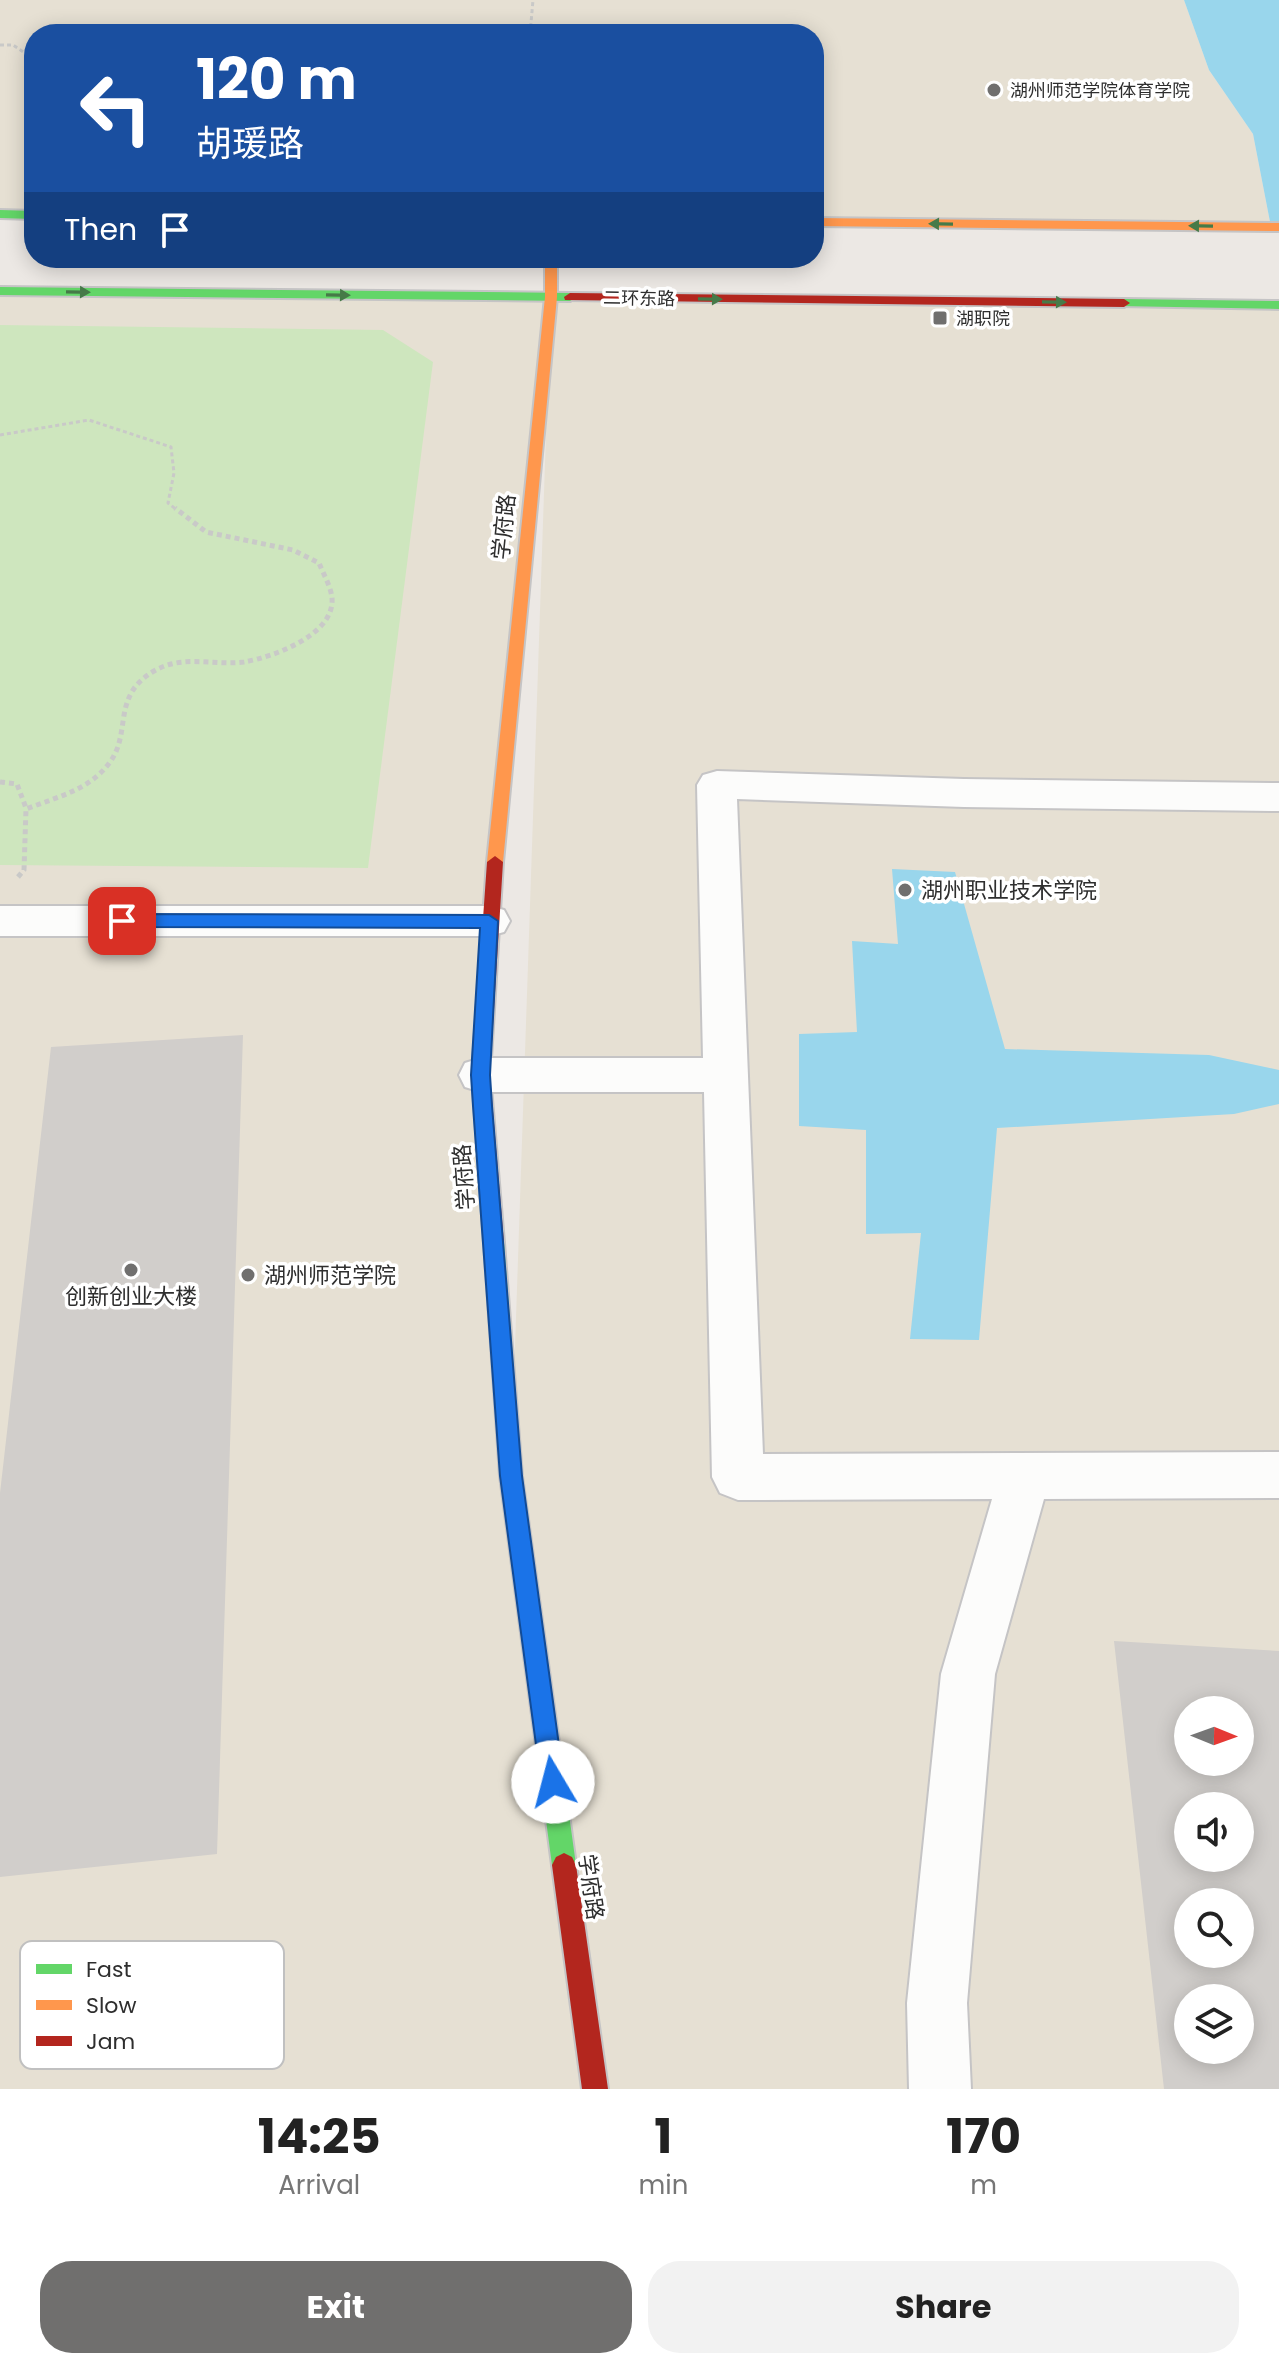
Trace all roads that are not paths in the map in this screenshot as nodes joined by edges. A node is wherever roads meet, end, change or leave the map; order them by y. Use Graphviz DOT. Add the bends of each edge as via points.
graph roads {
  1 [pos="0,214"];
  2 [pos="24,215"];
  3 [pos="824,222"];
  4 [pos="1279,227"];
  5 [pos="551,268"];
  6 [pos="0,291"];
  7 [pos="551,297"];
  8 [pos="1279,305"];
  9 [pos="1279,797"];
  10 [pos="0,921"];
  11 [pos="489,921"];
  12 [pos="481,1075"];
  13 [pos="726,1075"];
  14 [pos="1025,1475"];
  15 [pos="1279,1475"];
  16 [pos="595,2089"];
  17 [pos="940,2089"];
  1 -- 2 [label="main road"];
  4 -- 3 [label="main road, one-way"];
  5 -- 7 [label="main road, 学府路"];
  6 -- 7 [label="main road, 二环东路, one-way"];
  7 -- 8 [label="main road, 二环东路, one-way"];
  7 -- 11 [label="main road, 学府路"];
  9 -- 13 [label="street" via="717,785"];
  10 -- 11 [label="street"];
  11 -- 12 [label="main road, 学府路"];
  12 -- 13 [label="street"];
  12 -- 16 [label="main road, 学府路" via="511,1476"];
  13 -- 14 [label="street" via="738,1477"];
  14 -- 15 [label="street"];
  14 -- 17 [label="street" via="968,1674 937,2003"];
}
